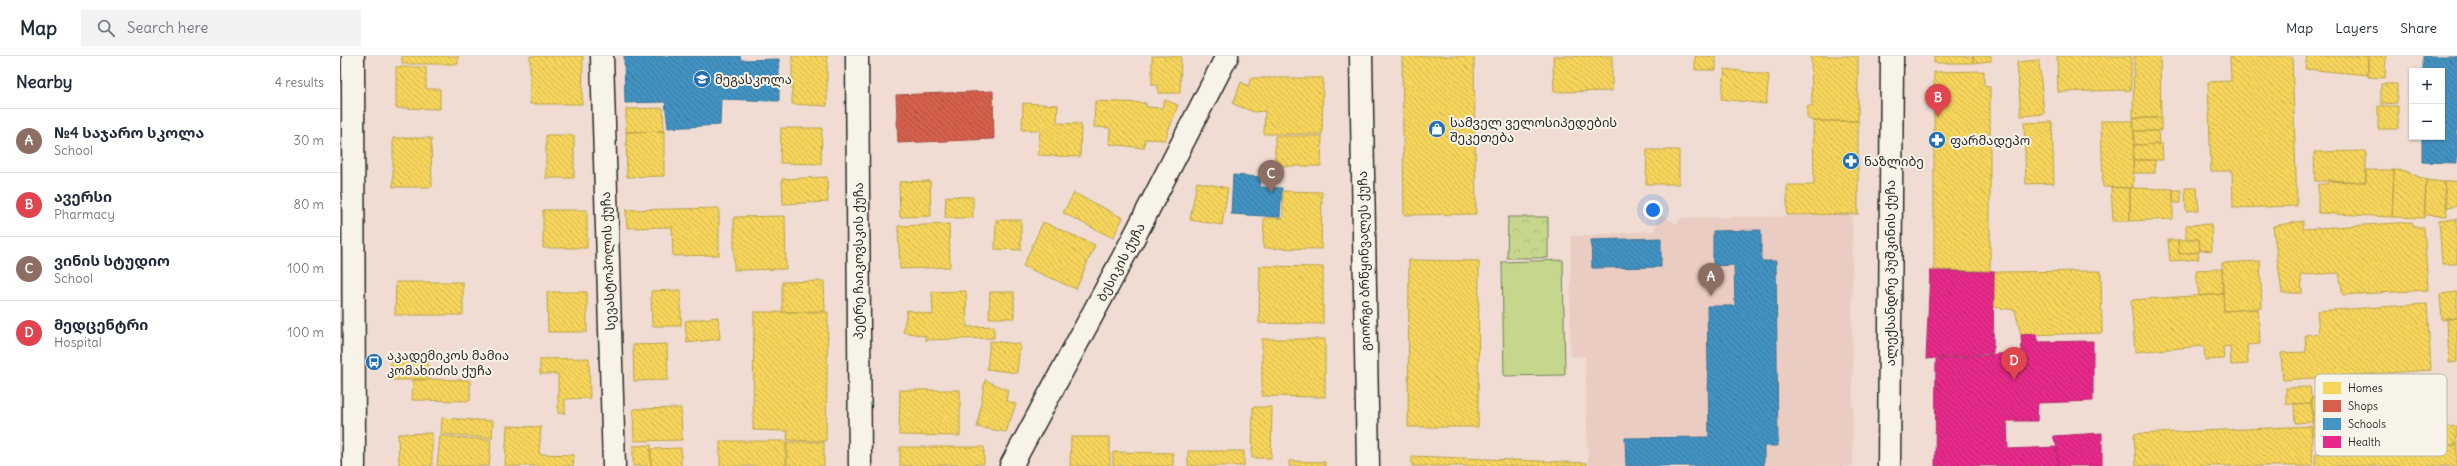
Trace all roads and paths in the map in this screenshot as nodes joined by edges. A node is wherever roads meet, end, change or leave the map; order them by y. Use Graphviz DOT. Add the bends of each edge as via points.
graph roads {
  1 [pos="353,56"];
  2 [pos="602,56"];
  3 [pos="856,56"];
  4 [pos="1227,56"];
  5 [pos="1361,56"];
  6 [pos="1892,56"];
  7 [pos="354,466"];
  8 [pos="614,466"];
  9 [pos="860,466"];
  10 [pos="1011,466"];
  11 [pos="1368,466"];
  12 [pos="1889,466"];
  1 -- 7 [label="street"];
  2 -- 8 [label="street, სევასტოპოლის ქუჩა"];
  3 -- 9 [label="street, პეტრე ჩაიკოვსკის ქუჩა"];
  4 -- 10 [label="street, ბესიკის ქუჩა" via="1133,239"];
  5 -- 11 [label="street, გიორგი ბრწყინვალეს ქუჩა"];
  6 -- 12 [label="street, ალექსანდრე პუშკინის ქუჩა"];
}
